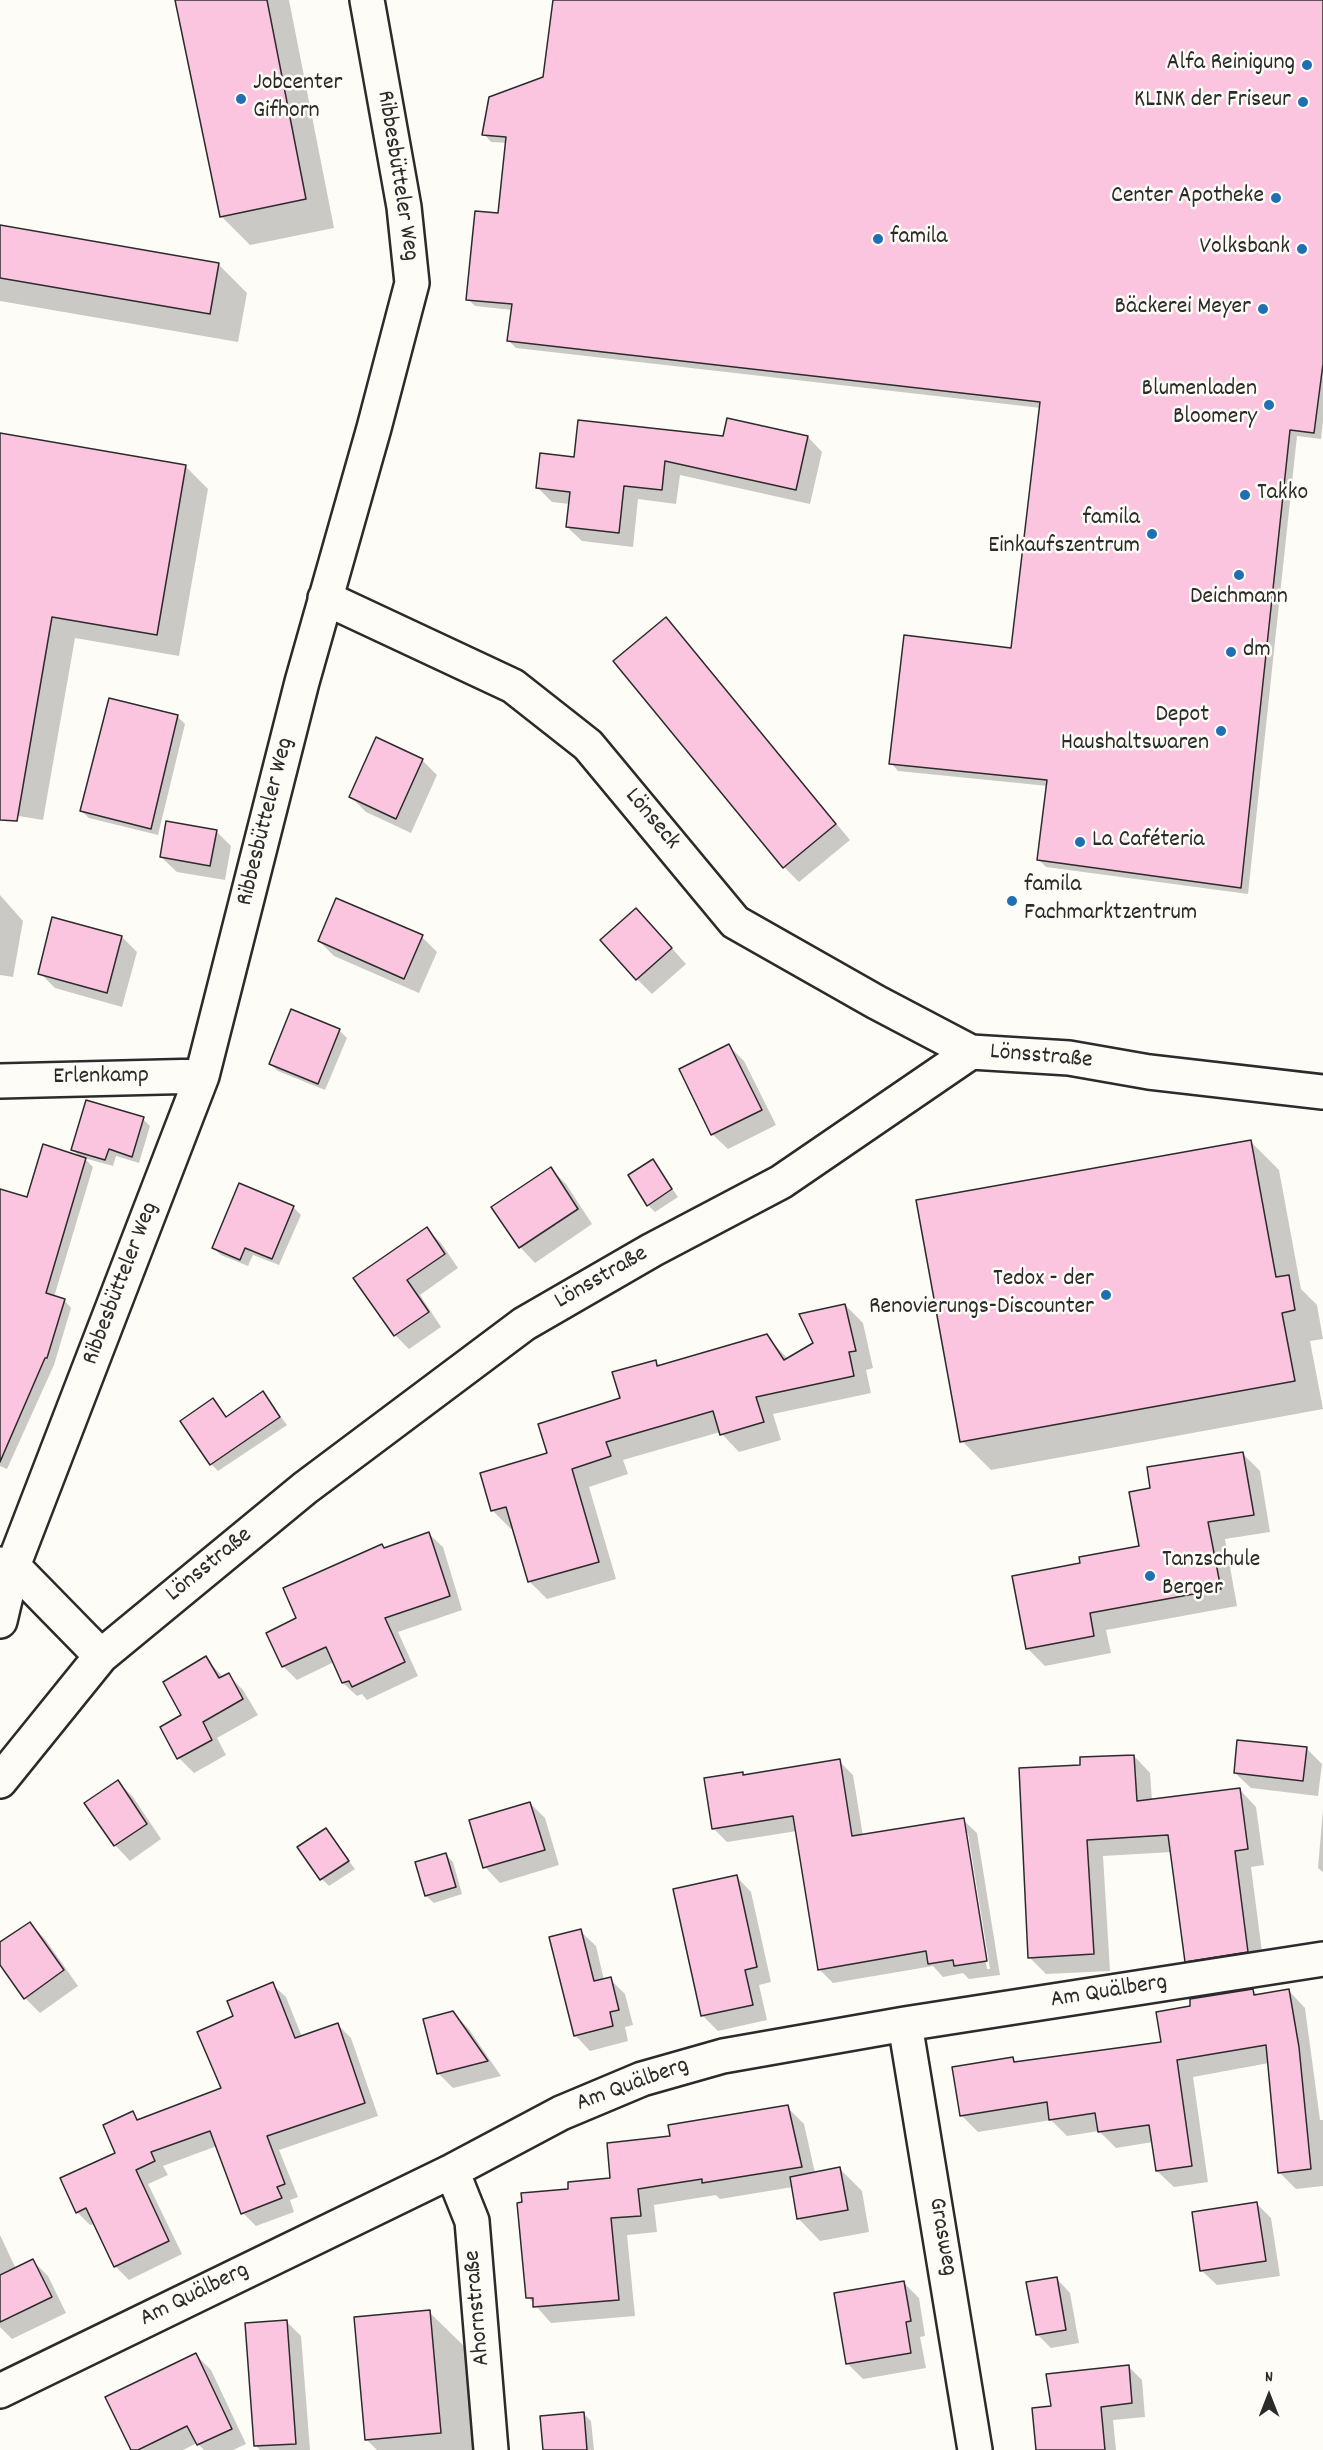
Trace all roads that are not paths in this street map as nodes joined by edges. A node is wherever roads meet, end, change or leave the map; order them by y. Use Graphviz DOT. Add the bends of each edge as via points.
graph roads {
  1 [pos="367,0"];
  2 [pos="325,598"];
  3 [pos="970,1052"];
  4 [pos="202,1076"];
  5 [pos="0,1081"];
  6 [pos="1323,1092"];
  7 [pos="6,1565"];
  8 [pos="0,1621"];
  9 [pos="100,1656"];
  10 [pos="0,1781"];
  11 [pos="1323,1959"];
  12 [pos="905,2024"];
  13 [pos="452,2171"];
  14 [pos="0,2391"];
  15 [pos="491,2450"];
  16 [pos="975,2450"];
  1 -- 2 [label="street, Ribbesbütteler Weg" via="404,207 412,282"];
  2 -- 3 [label="street, Lönseck" via="513,686 588,745 735,922"];
  2 -- 4 [label="street, Ribbesbütteler Weg"];
  3 -- 6 [label="street, Lönsstraße" via="1069,1058 1149,1072"];
  3 -- 9 [label="street, Lönsstraße" via="781,1182 524,1323 305,1488"];
  4 -- 5 [label="street, Erlenkamp"];
  4 -- 7 [label="street, Ribbesbütteler Weg"];
  7 -- 8 [label="street, Ribbesbütteler Weg"];
  7 -- 9 [label="street"];
  9 -- 10 [label="street, Lönsstraße"];
  11 -- 12 [label="street, Am Quälberg"];
  12 -- 13 [label="street, Am Quälberg" via="723,2056 642,2079 561,2113"];
  12 -- 16 [label="street, Grasweg"];
  13 -- 14 [label="street, Am Quälberg"];
  13 -- 15 [label="street, Ahornstraße" via="472,2221"];
}
